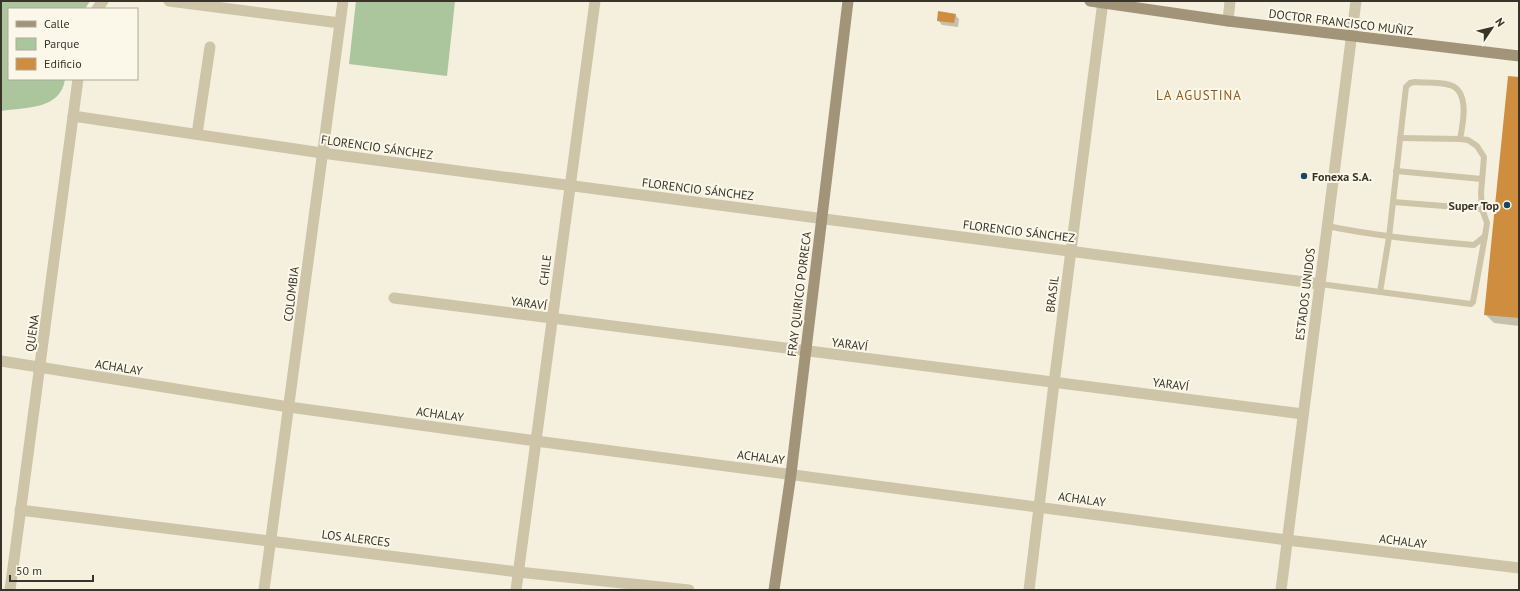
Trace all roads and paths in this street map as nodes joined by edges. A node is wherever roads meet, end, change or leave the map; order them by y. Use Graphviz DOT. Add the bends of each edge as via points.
graph roads {
  1 [pos="169,1"];
  2 [pos="343,1"];
  3 [pos="595,1"];
  4 [pos="848,1"];
  5 [pos="1090,1"];
  6 [pos="1230,1"];
  7 [pos="1356,1"];
  8 [pos="1103,2"];
  9 [pos="1228,21"];
  10 [pos="340,23"];
  11 [pos="1352,36"];
  12 [pos="210,47"];
  13 [pos="1519,56"];
  14 [pos="78,80"];
  15 [pos="73,116"];
  16 [pos="197,134"];
  17 [pos="1400,138"];
  18 [pos="1460,139"];
  19 [pos="322,153"];
  20 [pos="1396,172"];
  21 [pos="1482,179"];
  22 [pos="569,185"];
  23 [pos="1393,202"];
  24 [pos="1482,209"];
  25 [pos="822,218"];
  26 [pos="1327,226"];
  27 [pos="1485,236"];
  28 [pos="1389,237"];
  29 [pos="1071,251"];
  30 [pos="1320,284"];
  31 [pos="1380,292"];
  32 [pos="394,298"];
  33 [pos="552,320"];
  34 [pos="805,351"];
  35 [pos="1,361"];
  36 [pos="40,368"];
  37 [pos="1054,383"];
  38 [pos="289,406"];
  39 [pos="1303,414"];
  40 [pos="536,441"];
  41 [pos="791,474"];
  42 [pos="1040,506"];
  43 [pos="20,510"];
  44 [pos="271,540"];
  45 [pos="1287,540"];
  46 [pos="1519,568"];
  47 [pos="518,572"];
  48 [pos="10,590"];
  49 [pos="264,590"];
  50 [pos="516,590"];
  51 [pos="689,590"];
  52 [pos="774,590"];
  53 [pos="1029,590"];
  54 [pos="1281,590"];
  1 -- 10 [label="street"];
  2 -- 10 [label="street, COLOMBIA"];
  3 -- 22 [label="street, CHILE"];
  4 -- 25 [label="main road, FRAY QUIRICO PORRECA"];
  5 -- 8 [label="main road, DOCTOR FRANCISCO MUÑIZ"];
  6 -- 9 [label="street"];
  7 -- 11 [label="street, ESTADOS UNIDOS"];
  8 -- 9 [label="main road, DOCTOR FRANCISCO MUÑIZ"];
  8 -- 29 [label="street, BRASIL"];
  9 -- 11 [label="main road, DOCTOR FRANCISCO MUÑIZ"];
  10 -- 19 [label="street, COLOMBIA"];
  11 -- 13 [label="main road, DOCTOR FRANCISCO MUÑIZ"];
  11 -- 26 [label="street, ESTADOS UNIDOS"];
  12 -- 16 [label="street"];
  14 -- 15 [label="street, QUENA"];
  15 -- 16 [label="street, FLORENCIO SÁNCHEZ"];
  15 -- 36 [label="street, QUENA"];
  16 -- 19 [label="street, FLORENCIO SÁNCHEZ"];
  17 -- 18 [label="lane"];
  17 -- 18 [label="lane" via="1406,86 1415,82 1451,85 1459,92 1463,100"];
  17 -- 20 [label="lane"];
  18 -- 21 [label="lane" via="1468,140 1482,151"];
  19 -- 22 [label="street, FLORENCIO SÁNCHEZ"];
  19 -- 38 [label="street, COLOMBIA"];
  20 -- 21 [label="lane"];
  20 -- 23 [label="lane"];
  21 -- 24 [label="lane"];
  22 -- 25 [label="street, FLORENCIO SÁNCHEZ"];
  22 -- 33 [label="street, CHILE"];
  23 -- 24 [label="lane"];
  23 -- 28 [label="lane"];
  24 -- 27 [label="lane" via="1488,224"];
  25 -- 29 [label="street, FLORENCIO SÁNCHEZ"];
  25 -- 34 [label="main road, FRAY QUIRICO PORRECA"];
  26 -- 28 [label="lane"];
  26 -- 30 [label="street, ESTADOS UNIDOS"];
  27 -- 28 [label="lane" via="1474,245"];
  27 -- 31 [label="lane" via="1471,304"];
  28 -- 31 [label="lane"];
  29 -- 30 [label="street, FLORENCIO SÁNCHEZ"];
  29 -- 37 [label="street, BRASIL"];
  30 -- 31 [label="lane"];
  30 -- 39 [label="street, ESTADOS UNIDOS"];
  32 -- 33 [label="street, YARAVÍ"];
  33 -- 34 [label="street, YARAVÍ"];
  33 -- 40 [label="street, CHILE"];
  34 -- 37 [label="street, YARAVÍ"];
  34 -- 41 [label="main road, FRAY QUIRICO PORRECA"];
  35 -- 36 [label="street, ACHALAY"];
  36 -- 38 [label="street, ACHALAY"];
  36 -- 43 [label="street, QUENA"];
  37 -- 39 [label="street, YARAVÍ"];
  37 -- 42 [label="street, BRASIL"];
  38 -- 40 [label="street, ACHALAY"];
  38 -- 44 [label="street, COLOMBIA"];
  39 -- 45 [label="street, ESTADOS UNIDOS"];
  40 -- 41 [label="street, ACHALAY"];
  40 -- 47 [label="street, CHILE"];
  41 -- 42 [label="street, ACHALAY"];
  41 -- 52 [label="main road, FRAY QUIRICO PORRECA"];
  42 -- 45 [label="street, ACHALAY"];
  42 -- 53 [label="street, BRASIL"];
  43 -- 44 [label="street, LOS ALERCES"];
  43 -- 48 [label="street, QUENA"];
  44 -- 47 [label="street, LOS ALERCES"];
  44 -- 49 [label="street, COLOMBIA"];
  45 -- 46 [label="street, ACHALAY"];
  45 -- 54 [label="street, ESTADOS UNIDOS"];
  47 -- 50 [label="street, CHILE"];
  47 -- 51 [label="street, LOS ALERCES"];
}
